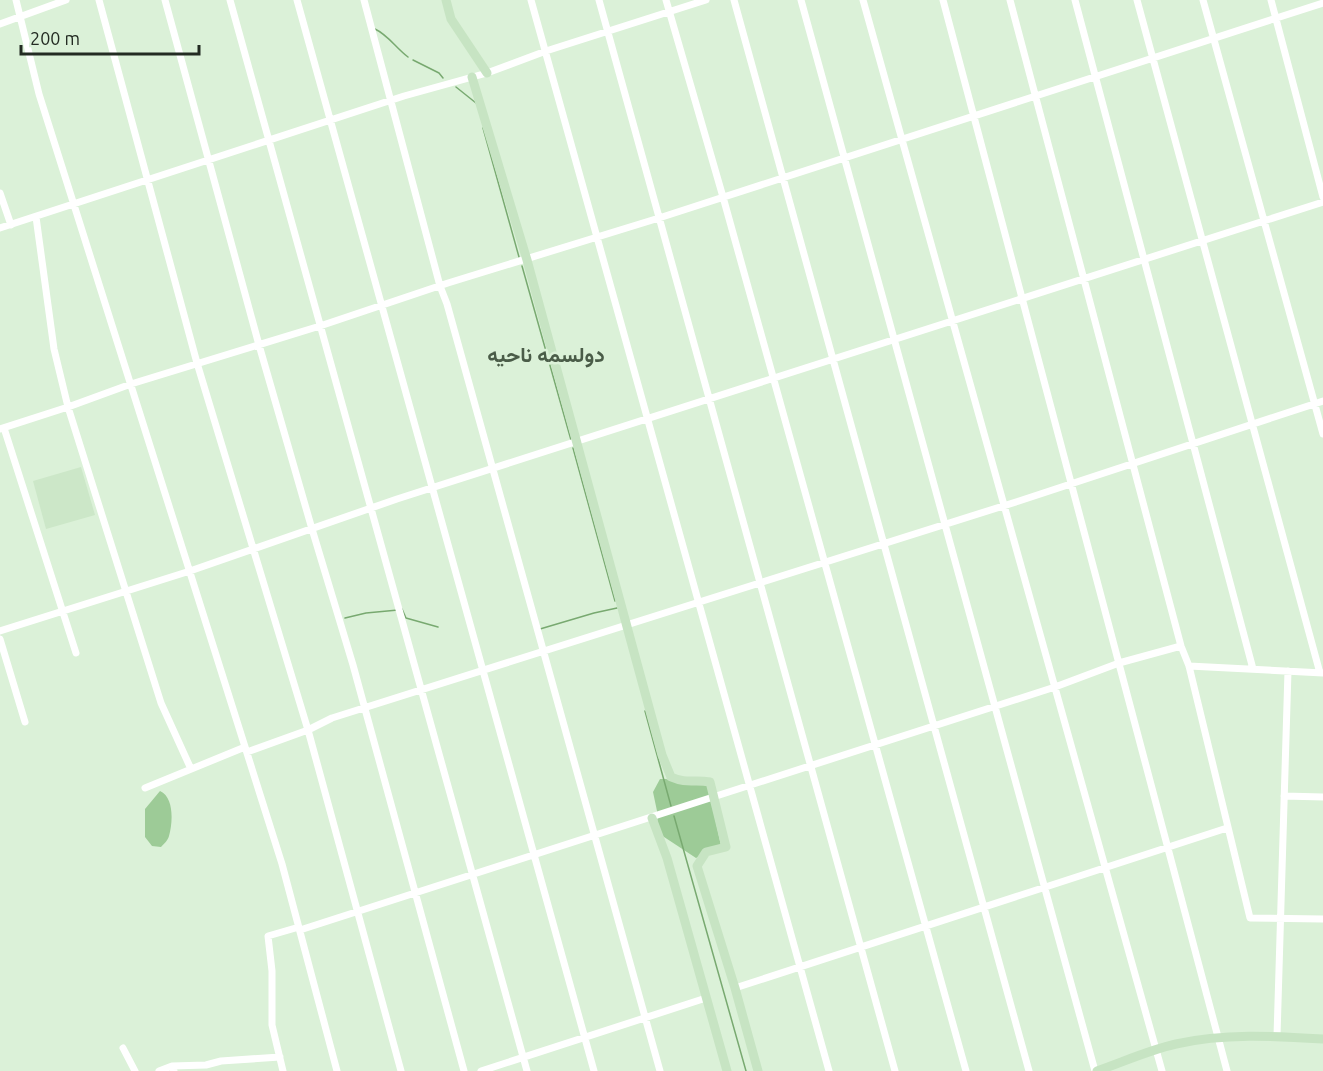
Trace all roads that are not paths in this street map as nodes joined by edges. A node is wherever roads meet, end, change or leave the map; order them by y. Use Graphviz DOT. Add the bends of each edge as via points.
graph roads {
  1 [pos="16,0"];
  2 [pos="66,0"];
  3 [pos="99,0"];
  4 [pos="165,0"];
  5 [pos="230,0"];
  6 [pos="297,0"];
  7 [pos="364,0"];
  8 [pos="446,0"];
  9 [pos="531,0"];
  10 [pos="599,0"];
  11 [pos="666,0"];
  12 [pos="706,0"];
  13 [pos="734,0"];
  14 [pos="801,0"];
  15 [pos="863,0"];
  16 [pos="943,0"];
  17 [pos="1010,0"];
  18 [pos="1075,0"];
  19 [pos="1137,0"];
  20 [pos="1203,0"];
  21 [pos="1271,0"];
  22 [pos="1323,3"];
  23 [pos="669,12"];
  24 [pos="19,18"];
  25 [pos="1276,18"];
  26 [pos="0,24"];
  27 [pos="608,32"];
  28 [pos="1214,38"];
  29 [pos="546,51"];
  30 [pos="1153,57"];
  31 [pos="487,72"];
  32 [pos="1095,76"];
  33 [pos="472,77"];
  34 [pos="1034,96"];
  35 [pos="391,101"];
  36 [pos="974,116"];
  37 [pos="330,121"];
  38 [pos="901,139"];
  39 [pos="269,140"];
  40 [pos="844,157"];
  41 [pos="209,160"];
  42 [pos="783,177"];
  43 [pos="148,180"];
  44 [pos="0,193"];
  45 [pos="723,197"];
  46 [pos="1323,199"];
  47 [pos="74,204"];
  48 [pos="36,217"];
  49 [pos="659,218"];
  50 [pos="1263,220"];
  51 [pos="10,225"];
  52 [pos="0,228"];
  53 [pos="597,237"];
  54 [pos="1204,240"];
  55 [pos="1144,259"];
  56 [pos="526,260"];
  57 [pos="1083,279"];
  58 [pos="440,286"];
  59 [pos="1023,299"];
  60 [pos="383,305"];
  61 [pos="953,322"];
  62 [pos="320,326"];
  63 [pos="895,340"];
  64 [pos="259,345"];
  65 [pos="833,360"];
  66 [pos="197,363"];
  67 [pos="773,380"];
  68 [pos="130,384"];
  69 [pos="710,400"];
  70 [pos="1323,401"];
  71 [pos="1314,403"];
  72 [pos="68,407"];
  73 [pos="648,419"];
  74 [pos="1254,425"];
  75 [pos="2,428"];
  76 [pos="1323,435"];
  77 [pos="576,442"];
  78 [pos="1194,444"];
  79 [pos="1132,464"];
  80 [pos="493,469"];
  81 [pos="1072,484"];
  82 [pos="431,489"];
  83 [pos="1005,506"];
  84 [pos="370,508"];
  85 [pos="945,524"];
  86 [pos="312,529"];
  87 [pos="884,544"];
  88 [pos="252,549"];
  89 [pos="824,563"];
  90 [pos="190,571"];
  91 [pos="760,583"];
  92 [pos="127,591"];
  93 [pos="699,602"];
  94 [pos="62,611"];
  95 [pos="627,626"];
  96 [pos="0,631"];
  97 [pos="0,639"];
  98 [pos="1181,646"];
  99 [pos="544,652"];
  100 [pos="76,653"];
  101 [pos="1119,663"];
  102 [pos="1189,666"];
  103 [pos="1253,669"];
  104 [pos="1288,671"];
  105 [pos="482,672"];
  106 [pos="1322,673"];
  107 [pos="1055,687"];
  108 [pos="421,691"];
  109 [pos="995,706"];
  110 [pos="365,709"];
  111 [pos="26,722"];
  112 [pos="934,726"];
  113 [pos="308,730"];
  114 [pos="875,745"];
  115 [pos="246,750"];
  116 [pos="811,766"];
  117 [pos="191,769"];
  118 [pos="749,785"];
  119 [pos="145,788"];
  120 [pos="1284,796"];
  121 [pos="714,797"];
  122 [pos="1323,797"];
  123 [pos="652,818"];
  124 [pos="1227,828"];
  125 [pos="595,835"];
  126 [pos="1167,849"];
  127 [pos="533,855"];
  128 [pos="1106,869"];
  129 [pos="472,875"];
  130 [pos="1045,888"];
  131 [pos="416,893"];
  132 [pos="984,908"];
  133 [pos="357,912"];
  134 [pos="1281,919"];
  135 [pos="1323,920"];
  136 [pos="926,927"];
  137 [pos="299,928"];
  138 [pos="861,948"];
  139 [pos="800,967"];
  140 [pos="735,988"];
  141 [pos="706,998"];
  142 [pos="645,1018"];
  143 [pos="1277,1036"];
  144 [pos="1219,1037"];
  145 [pos="584,1038"];
  146 [pos="1323,1039"];
  147 [pos="123,1048"];
  148 [pos="1157,1050"];
  149 [pos="280,1057"];
  150 [pos="523,1057"];
  151 [pos="207,1068"];
  152 [pos="173,1069"];
  153 [pos="135,1071"];
  154 [pos="159,1071"];
  155 [pos="284,1071"];
  156 [pos="337,1071"];
  157 [pos="401,1071"];
  158 [pos="464,1071"];
  159 [pos="481,1071"];
  160 [pos="527,1071"];
  161 [pos="594,1071"];
  162 [pos="660,1071"];
  163 [pos="727,1071"];
  164 [pos="758,1071"];
  165 [pos="829,1071"];
  166 [pos="895,1071"];
  167 [pos="966,1071"];
  168 [pos="1029,1071"];
  169 [pos="1096,1071"];
  170 [pos="1162,1071"];
  171 [pos="1227,1071"];
  1 -- 24 [label="street"];
  2 -- 24 [label="street"];
  3 -- 43 [label="street"];
  4 -- 41 [label="street"];
  5 -- 39 [label="street"];
  6 -- 37 [label="street"];
  7 -- 35 [label="street"];
  8 -- 31 [label="street" via="450,19"];
  9 -- 29 [label="street"];
  10 -- 27 [label="street"];
  11 -- 23 [label="street"];
  12 -- 23 [label="street"];
  13 -- 42 [label="street"];
  14 -- 40 [label="street"];
  15 -- 38 [label="street"];
  16 -- 36 [label="street"];
  17 -- 34 [label="street"];
  18 -- 32 [label="street"];
  19 -- 30 [label="street"];
  20 -- 28 [label="street"];
  21 -- 25 [label="street"];
  22 -- 25 [label="street"];
  23 -- 27 [label="street"];
  23 -- 45 [label="street"];
  24 -- 26 [label="street"];
  24 -- 47 [label="street"];
  25 -- 28 [label="street"];
  25 -- 46 [label="street"];
  27 -- 29 [label="street"];
  27 -- 49 [label="street"];
  28 -- 30 [label="street"];
  28 -- 50 [label="street"];
  29 -- 31 [label="street"];
  29 -- 53 [label="street"];
  30 -- 32 [label="street"];
  30 -- 54 [label="street"];
  31 -- 33 [label="street"];
  32 -- 34 [label="street"];
  32 -- 55 [label="street"];
  33 -- 35 [label="street"];
  33 -- 56 [label="street"];
  34 -- 36 [label="street"];
  34 -- 57 [label="street"];
  35 -- 37 [label="street"];
  35 -- 58 [label="street"];
  36 -- 38 [label="street"];
  36 -- 59 [label="street"];
  37 -- 39 [label="street"];
  37 -- 60 [label="street"];
  38 -- 40 [label="street"];
  38 -- 61 [label="street"];
  39 -- 41 [label="street"];
  39 -- 62 [label="street"];
  40 -- 42 [label="street"];
  40 -- 63 [label="street"];
  41 -- 43 [label="street"];
  41 -- 64 [label="street"];
  42 -- 45 [label="street"];
  42 -- 65 [label="street"];
  43 -- 47 [label="street"];
  43 -- 66 [label="street"];
  44 -- 51 [label="street"];
  45 -- 49 [label="street"];
  45 -- 67 [label="street"];
  46 -- 50 [label="street"];
  47 -- 48 [label="street"];
  47 -- 68 [label="street"];
  48 -- 51 [label="street"];
  48 -- 72 [label="street" via="54,349"];
  49 -- 53 [label="street"];
  49 -- 69 [label="street"];
  50 -- 54 [label="street"];
  50 -- 71 [label="street"];
  51 -- 52 [label="street"];
  53 -- 56 [label="street"];
  53 -- 73 [label="street"];
  54 -- 55 [label="street"];
  54 -- 74 [label="street"];
  55 -- 57 [label="street"];
  55 -- 78 [label="street"];
  56 -- 58 [label="street"];
  56 -- 77 [label="street"];
  57 -- 59 [label="street"];
  57 -- 79 [label="street"];
  58 -- 60 [label="street"];
  58 -- 80 [label="street"];
  59 -- 61 [label="street"];
  59 -- 81 [label="street"];
  60 -- 62 [label="street"];
  60 -- 82 [label="street"];
  61 -- 63 [label="street"];
  61 -- 83 [label="street"];
  62 -- 64 [label="street"];
  62 -- 84 [label="street"];
  63 -- 65 [label="street"];
  63 -- 85 [label="street"];
  64 -- 66 [label="street"];
  64 -- 86 [label="street"];
  65 -- 67 [label="street"];
  65 -- 87 [label="street"];
  66 -- 68 [label="street"];
  66 -- 88 [label="street"];
  67 -- 69 [label="street"];
  67 -- 89 [label="street"];
  68 -- 72 [label="street"];
  68 -- 90 [label="street"];
  69 -- 73 [label="street"];
  69 -- 91 [label="street"];
  70 -- 71 [label="street"];
  71 -- 74 [label="street"];
  71 -- 76 [label="street"];
  72 -- 75 [label="street"];
  72 -- 92 [label="street"];
  73 -- 77 [label="street"];
  73 -- 93 [label="street"];
  74 -- 78 [label="street"];
  74 -- 106 [label="street"];
  75 -- 94 [label="street"];
  77 -- 80 [label="street"];
  77 -- 95 [label="street"];
  78 -- 79 [label="street"];
  78 -- 103 [label="street"];
  79 -- 81 [label="street"];
  79 -- 98 [label="street"];
  80 -- 82 [label="street"];
  80 -- 99 [label="street"];
  81 -- 83 [label="street"];
  81 -- 101 [label="street"];
  82 -- 84 [label="street"];
  82 -- 105 [label="street"];
  83 -- 85 [label="street"];
  83 -- 107 [label="street"];
  84 -- 86 [label="street"];
  84 -- 108 [label="street"];
  85 -- 87 [label="street"];
  85 -- 109 [label="street"];
  86 -- 88 [label="street"];
  86 -- 110 [label="street"];
  87 -- 89 [label="street"];
  87 -- 112 [label="street"];
  88 -- 90 [label="street"];
  88 -- 113 [label="street"];
  89 -- 91 [label="street"];
  89 -- 114 [label="street"];
  90 -- 92 [label="street"];
  90 -- 115 [label="street"];
  91 -- 93 [label="street"];
  91 -- 116 [label="street"];
  92 -- 94 [label="street"];
  92 -- 117 [label="street" via="161,703"];
  93 -- 95 [label="street"];
  93 -- 118 [label="street"];
  94 -- 96 [label="street"];
  94 -- 100 [label="street"];
  95 -- 99 [label="street"];
  95 -- 121 [label="street" via="671,777 685,783 710,782"];
  97 -- 111 [label="street"];
  98 -- 101 [label="street"];
  98 -- 102 [label="street"];
  99 -- 105 [label="street"];
  99 -- 125 [label="street"];
  101 -- 107 [label="street"];
  101 -- 126 [label="street"];
  102 -- 103 [label="street"];
  102 -- 124 [label="street"];
  103 -- 104 [label="street"];
  104 -- 106 [label="street"];
  104 -- 120 [label="street"];
  105 -- 108 [label="street"];
  105 -- 127 [label="street"];
  107 -- 109 [label="street"];
  107 -- 128 [label="street"];
  108 -- 110 [label="street"];
  108 -- 129 [label="street"];
  109 -- 112 [label="street"];
  109 -- 130 [label="street"];
  110 -- 113 [label="street"];
  110 -- 131 [label="street"];
  112 -- 114 [label="street"];
  112 -- 132 [label="street"];
  113 -- 115 [label="street"];
  113 -- 133 [label="street"];
  114 -- 116 [label="street"];
  114 -- 136 [label="street"];
  115 -- 117 [label="street"];
  115 -- 137 [label="street"];
  116 -- 118 [label="street"];
  116 -- 138 [label="street"];
  117 -- 119 [label="street"];
  118 -- 121 [label="street"];
  118 -- 139 [label="street"];
  120 -- 122 [label="street"];
  120 -- 134 [label="street"];
  121 -- 123 [label="street"];
  121 -- 140 [label="street" via="726,848 706,852 697,866"];
  123 -- 125 [label="street"];
  123 -- 141 [label="street"];
  124 -- 126 [label="street"];
  124 -- 134 [label="street" via="1250,918"];
  125 -- 127 [label="street"];
  125 -- 142 [label="street"];
  126 -- 128 [label="street"];
  126 -- 144 [label="street"];
  127 -- 129 [label="street"];
  127 -- 145 [label="street"];
  128 -- 130 [label="street"];
  128 -- 148 [label="street"];
  129 -- 131 [label="street"];
  129 -- 150 [label="street"];
  130 -- 132 [label="street"];
  130 -- 169 [label="street"];
  131 -- 133 [label="street"];
  131 -- 158 [label="street"];
  132 -- 136 [label="street"];
  132 -- 168 [label="street"];
  133 -- 137 [label="street"];
  133 -- 157 [label="street"];
  134 -- 135 [label="street"];
  134 -- 143 [label="street"];
  136 -- 138 [label="street"];
  136 -- 167 [label="street"];
  137 -- 149 [label="street" via="268,936 272,1025"];
  137 -- 156 [label="street"];
  138 -- 139 [label="street"];
  138 -- 166 [label="street"];
  139 -- 140 [label="street"];
  139 -- 165 [label="street"];
  140 -- 164 [label="street"];
  141 -- 142 [label="street"];
  141 -- 163 [label="street"];
  142 -- 145 [label="street"];
  142 -- 162 [label="street"];
  143 -- 144 [label="street"];
  143 -- 146 [label="street"];
  144 -- 148 [label="street"];
  144 -- 171 [label="street"];
  145 -- 150 [label="street"];
  145 -- 161 [label="street"];
  147 -- 153 [label="street"];
  148 -- 169 [label="street"];
  148 -- 170 [label="street"];
  149 -- 151 [label="street" via="221,1061"];
  149 -- 155 [label="street"];
  150 -- 159 [label="street"];
  150 -- 160 [label="street"];
  151 -- 152 [label="street"];
  152 -- 154 [label="street"];
}
